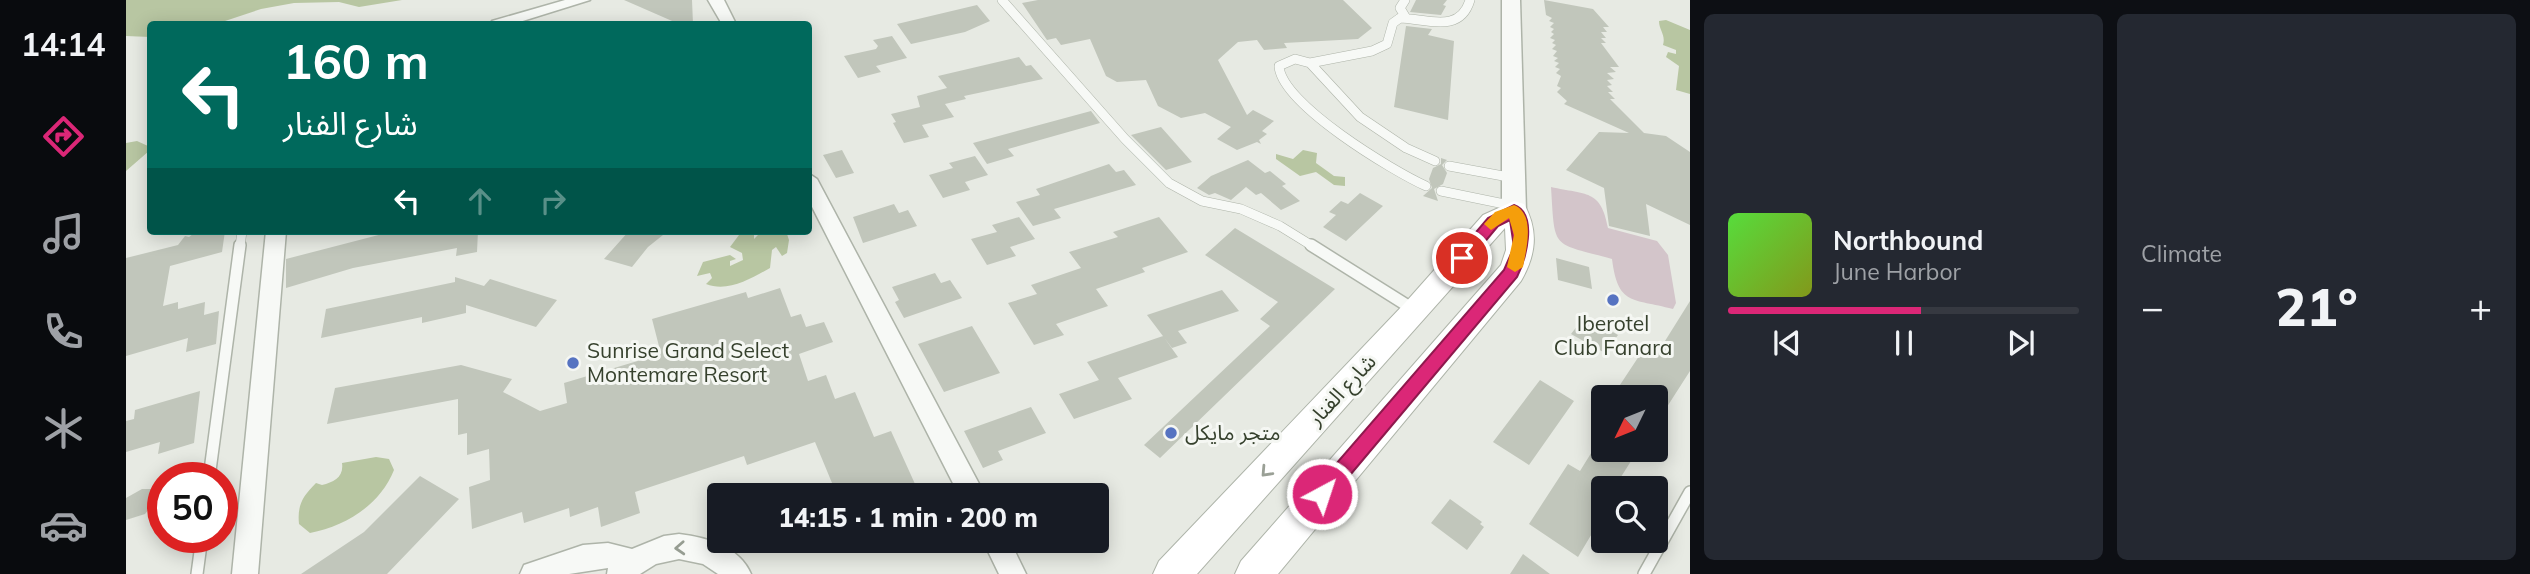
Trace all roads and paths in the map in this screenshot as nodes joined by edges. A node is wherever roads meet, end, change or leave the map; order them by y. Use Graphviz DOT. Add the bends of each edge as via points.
graph roads {
  1 [pos="582,0"];
  2 [pos="716,0"];
  3 [pos="1002,0"];
  4 [pos="1405,0"];
  5 [pos="1470,0"];
  6 [pos="1511,0"];
  7 [pos="1406,18"];
  8 [pos="508,21"];
  9 [pos="727,21"];
  10 [pos="1310,63"];
  11 [pos="1435,161"];
  12 [pos="1449,166"];
  13 [pos="1514,177"];
  14 [pos="1426,186"];
  15 [pos="812,187"];
  16 [pos="1441,191"];
  17 [pos="1514,208"];
  18 [pos="241,235"];
  19 [pos="276,235"];
  20 [pos="1416,311"];
  21 [pos="211,462"];
  22 [pos="966,483"];
  23 [pos="1690,492"];
  24 [pos="1686,510"];
  25 [pos="200,553"];
  26 [pos="1002,553"];
  27 [pos="627,568"];
  28 [pos="197,574"];
  29 [pos="244,574"];
  30 [pos="533,574"];
  31 [pos="738,574"];
  32 [pos="1013,574"];
  33 [pos="1172,574"];
  34 [pos="1254,574"];
  35 [pos="1644,574"];
  1 -- 8 [label="street"];
  2 -- 9 [label="street"];
  3 -- 20 [label="lane" via="1170,183 1202,201 1241,209 1280,226"];
  4 -- 7 [label="lane" via="1400,8"];
  5 -- 7 [label="lane" via="1465,14 1444,24"];
  6 -- 13 [label="street"];
  7 -- 10 [label="lane" via="1394,23 1387,44"];
  10 -- 11 [label="lane" via="1360,117"];
  10 -- 14 [label="lane" via="1295,59 1279,66 1279,71 1303,102 1343,137"];
  12 -- 13 [label="lane"];
  13 -- 17 [label="street"];
  15 -- 22 [label="street"];
  16 -- 17 [label="lane"];
  17 -- 20 [label="main road, شارع الفنار" via="1493,222"];
  17 -- 34 [label="main road" via="1522,235 1511,273"];
  18 -- 21 [label="lane"];
  19 -- 29 [label="street"];
  20 -- 33 [label="main road, شارع الفنار, one-way"];
  23 -- 24 [label="lane"];
  24 -- 35 [label="lane"];
  25 -- 28 [label="lane"];
  26 -- 32 [label="street"];
  27 -- 30 [label="street" via="610,555 587,555"];
  31 -- 27 [label="street, one-way" via="722,558 680,546 657,551"];
}
